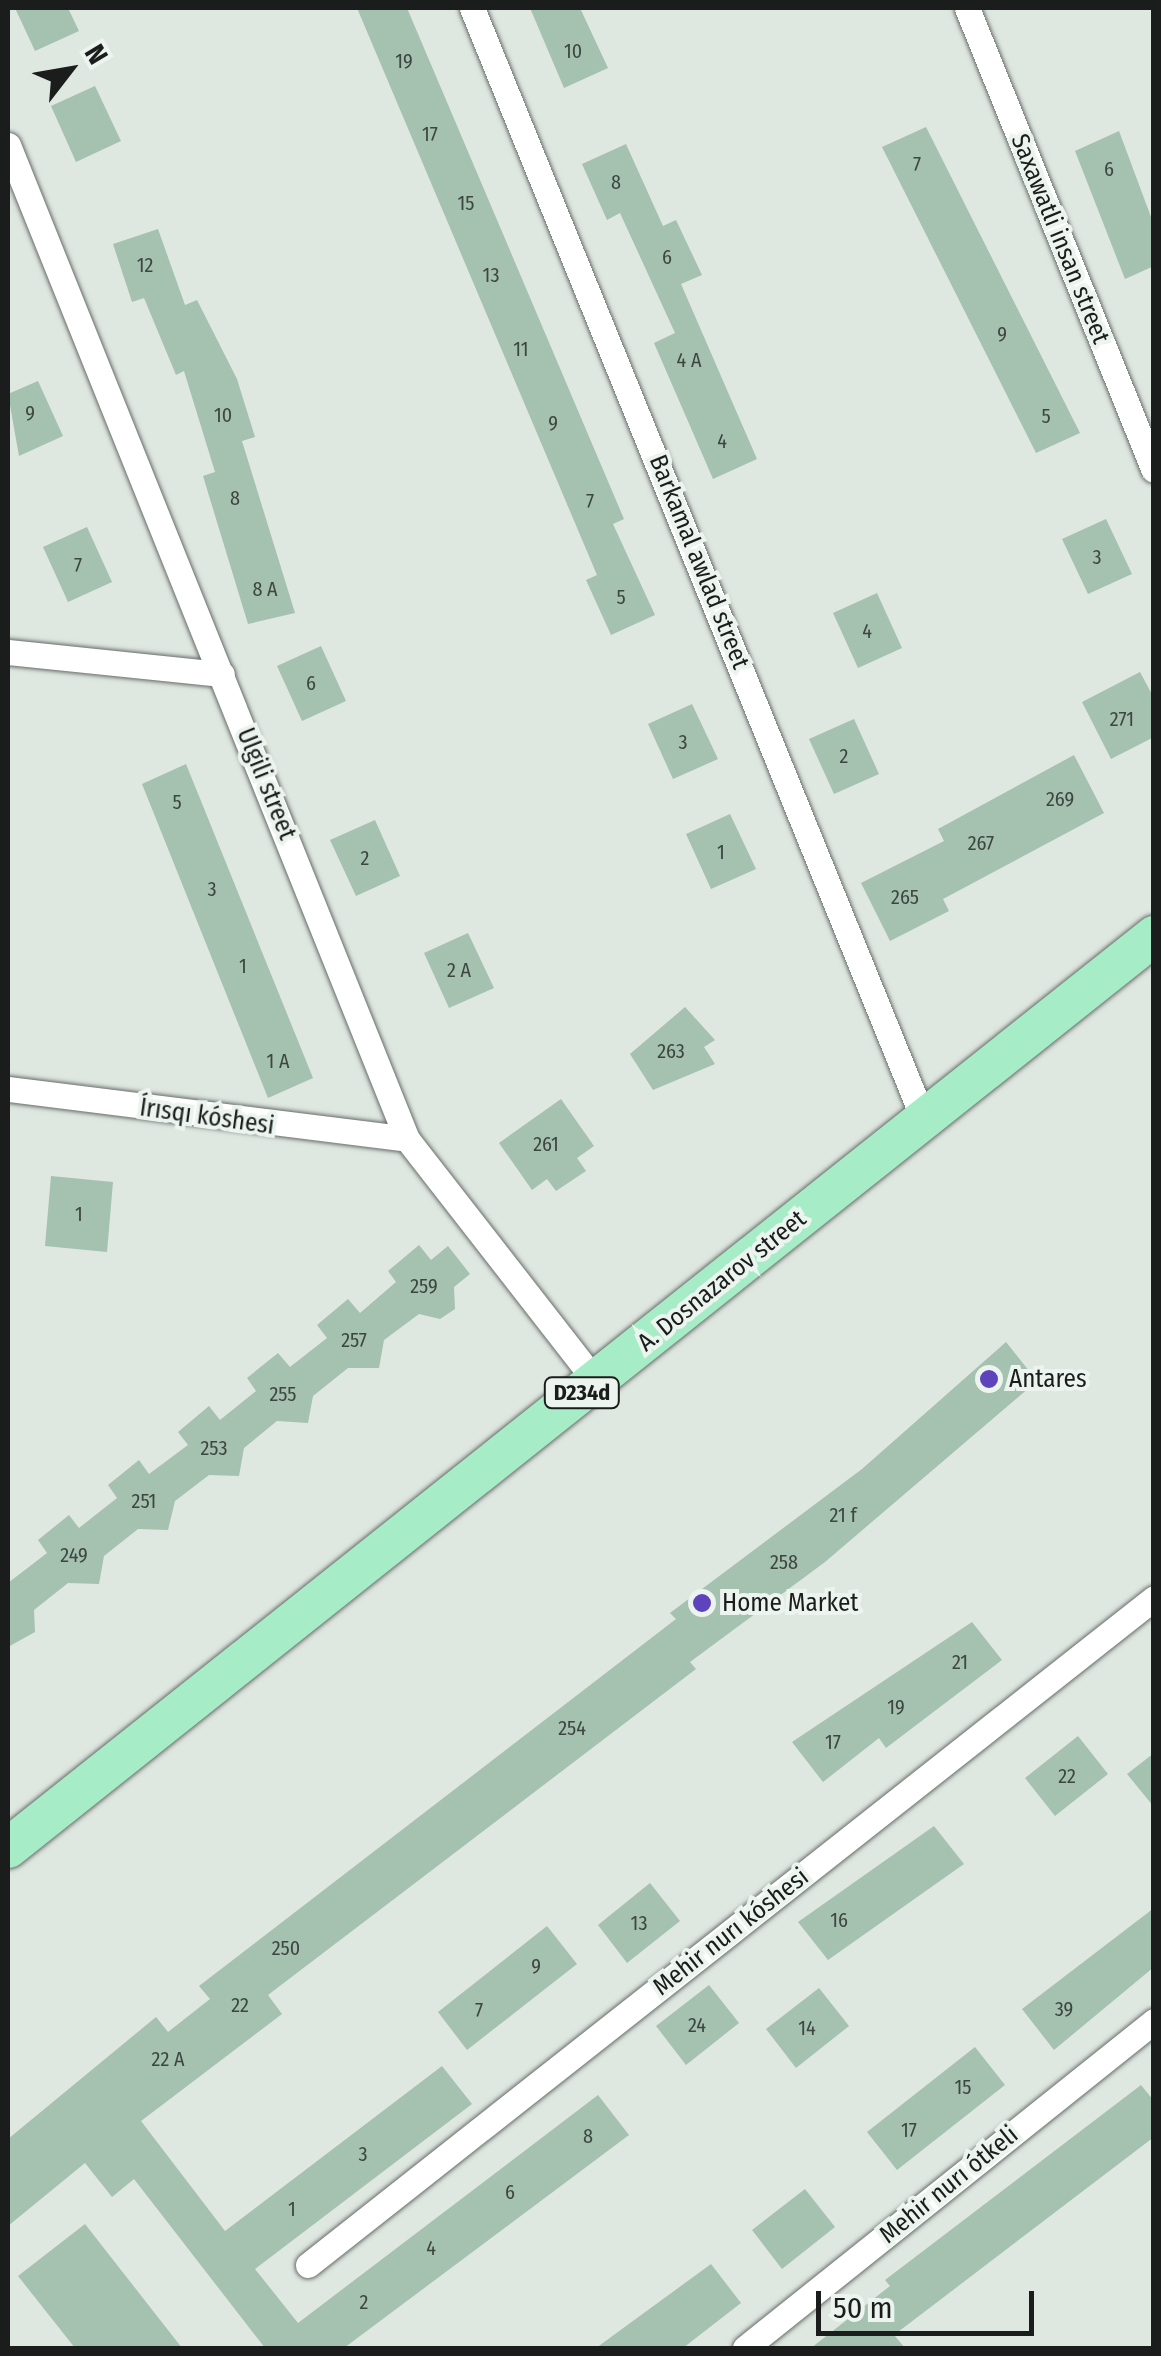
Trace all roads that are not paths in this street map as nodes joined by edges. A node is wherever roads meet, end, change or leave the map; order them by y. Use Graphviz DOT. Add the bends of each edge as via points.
graph roads {
  1 [pos="472,8"];
  2 [pos="967,8"];
  3 [pos="8,145"];
  4 [pos="1154,470"];
  5 [pos="8,652"];
  6 [pos="222,674"];
  7 [pos="1154,936"];
  8 [pos="8,1089"];
  9 [pos="923,1118"];
  10 [pos="407,1139"];
  11 [pos="596,1382"];
  12 [pos="1154,1598"];
  13 [pos="8,1848"];
  14 [pos="1154,2021"];
  15 [pos="308,2265"];
  16 [pos="745,2348"];
  1 -- 9 [label="street, Barkamal awlad street"];
  2 -- 4 [label="street, Saxawatli insan street"];
  3 -- 6 [label="street, Ulgili street"];
  5 -- 6 [label="street"];
  6 -- 10 [label="street, Ulgili street"];
  7 -- 9 [label="main road, A. Dosnazarov street / D234d"];
  8 -- 10 [label="street, Írısqı kóshesi"];
  9 -- 11 [label="main road, A. Dosnazarov street / D234d"];
  10 -- 11 [label="street, Ulgili street"];
  11 -- 13 [label="main road, A. Dosnazarov street / D234d"];
  12 -- 15 [label="street, Mehir nurı kóshesi"];
  14 -- 16 [label="street, Mehir nurı ótkeli"];
}
